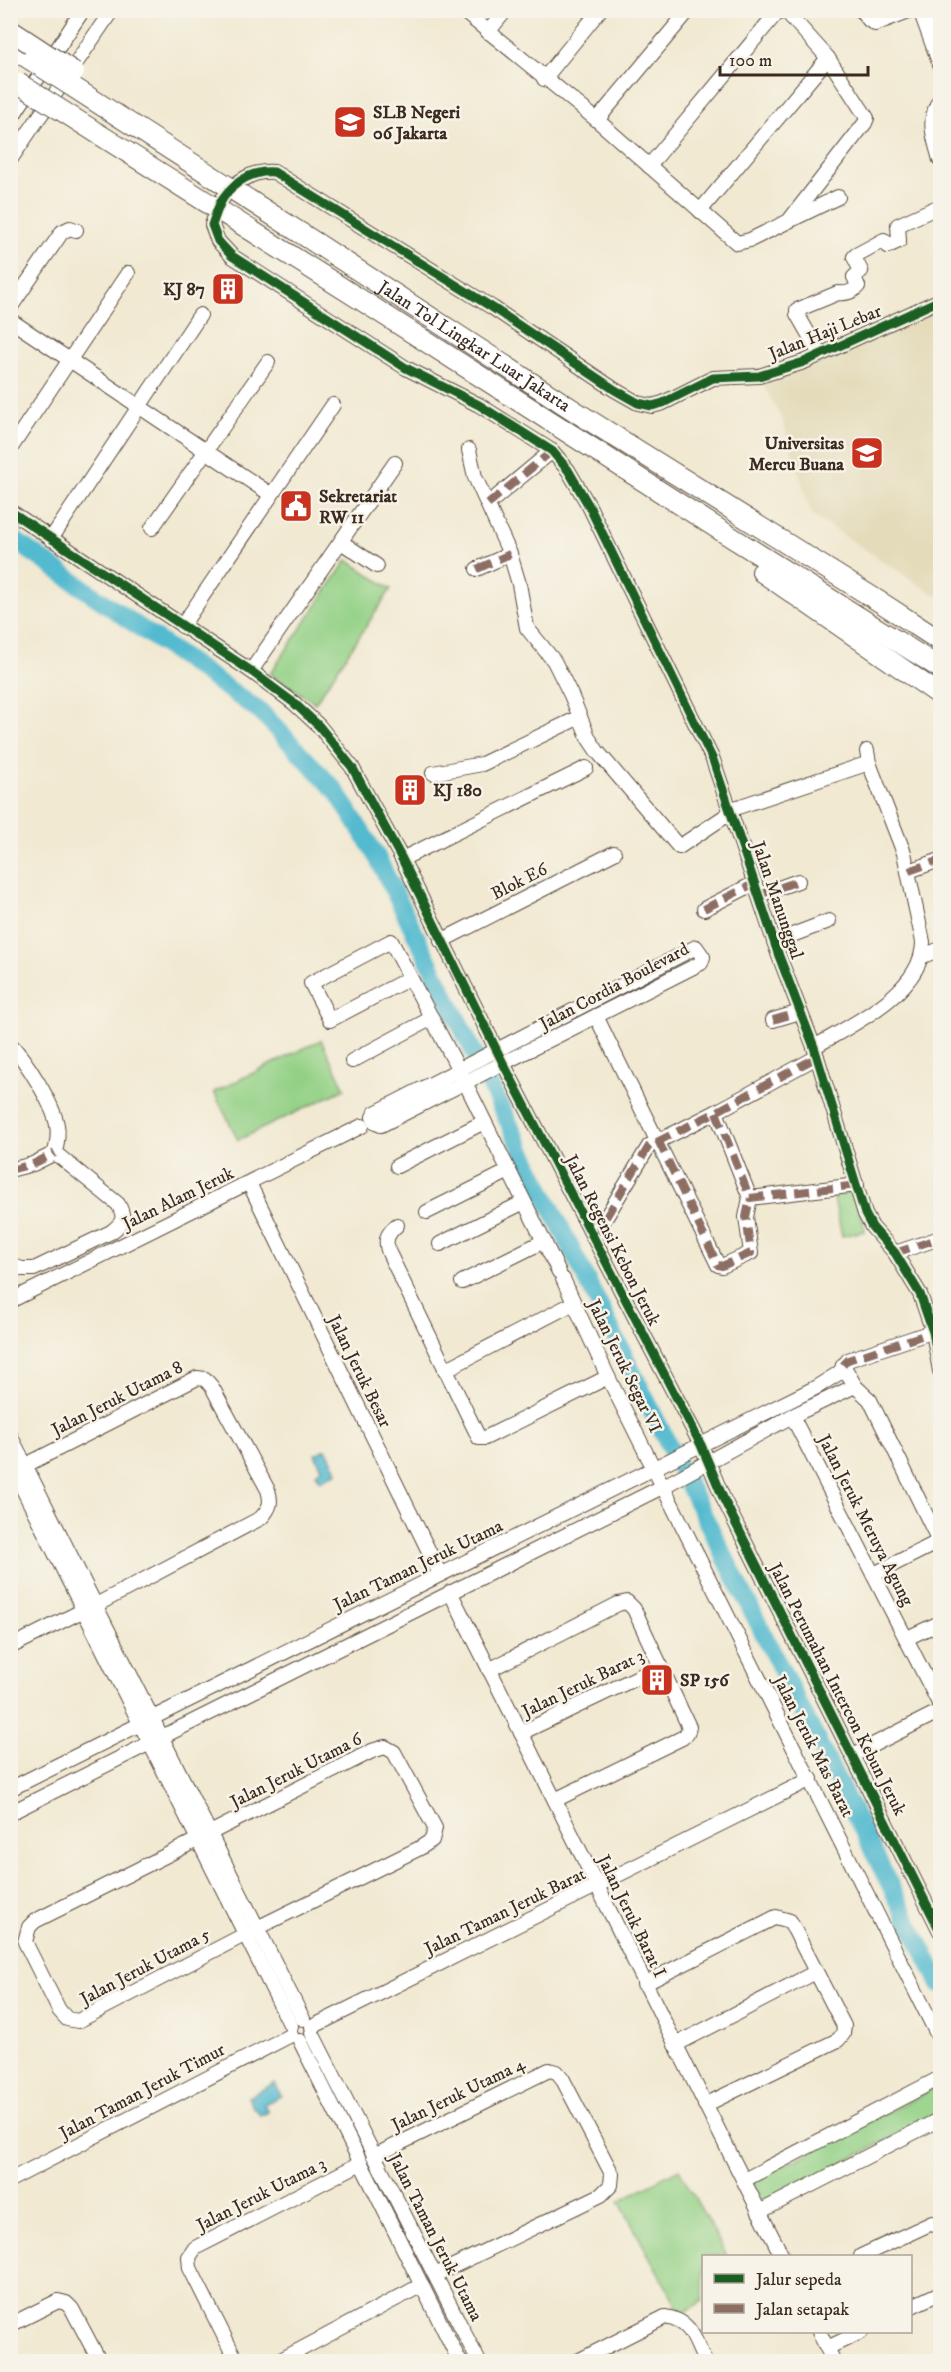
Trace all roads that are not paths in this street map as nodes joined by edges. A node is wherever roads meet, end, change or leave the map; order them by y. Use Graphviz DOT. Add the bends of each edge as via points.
graph roads {
  1 [pos="83,10"];
  2 [pos="112,10"];
  3 [pos="462,10"];
  4 [pos="506,10"];
  5 [pos="600,10"];
  6 [pos="689,10"];
  7 [pos="779,10"];
  8 [pos="785,10"];
  9 [pos="861,10"];
  10 [pos="911,10"];
  11 [pos="920,10"];
  12 [pos="10,30"];
  13 [pos="488,32"];
  14 [pos="10,46"];
  15 [pos="828,58"];
  16 [pos="940,65"];
  17 [pos="544,79"];
  18 [pos="14,81"];
  19 [pos="940,99"];
  20 [pos="10,120"];
  21 [pos="597,120"];
  22 [pos="12,154"];
  23 [pos="940,160"];
  24 [pos="649,166"];
  25 [pos="207,173"];
  26 [pos="838,197"];
  27 [pos="940,206"];
  28 [pos="700,211"];
  29 [pos="789,221"];
  30 [pos="76,231"];
  31 [pos="128,273"];
  32 [pos="940,300"];
  33 [pos="10,308"];
  34 [pos="200,315"];
  35 [pos="10,320"];
  36 [pos="820,354"];
  37 [pos="70,359"];
  38 [pos="268,362"];
  39 [pos="333,405"];
  40 [pos="140,406"];
  41 [pos="652,406"];
  42 [pos="10,449"];
  43 [pos="207,450"];
  44 [pos="469,450"];
  45 [pos="552,451"];
  46 [pos="395,463"];
  47 [pos="270,494"];
  48 [pos="488,504"];
  49 [pos="10,511"];
  50 [pos="152,528"];
  51 [pos="720,530"];
  52 [pos="51,538"];
  53 [pos="341,542"];
  54 [pos="510,554"];
  55 [pos="377,566"];
  56 [pos="477,569"];
  57 [pos="888,606"];
  58 [pos="940,625"];
  59 [pos="182,626"];
  60 [pos="940,642"];
  61 [pos="940,668"];
  62 [pos="251,671"];
  63 [pos="940,695"];
  64 [pos="580,717"];
  65 [pos="586,768"];
  66 [pos="433,773"];
  67 [pos="729,812"];
  68 [pos="615,853"];
  69 [pos="402,860"];
  70 [pos="940,860"];
  71 [pos="909,871"];
  72 [pos="798,881"];
  73 [pos="757,889"];
  74 [pos="704,909"];
  75 [pos="829,921"];
  76 [pos="441,941"];
  77 [pos="774,942"];
  78 [pos="940,949"];
  79 [pos="921,957"];
  80 [pos="410,978"];
  81 [pos="800,1012"];
  82 [pos="596,1016"];
  83 [pos="432,1018"];
  84 [pos="773,1020"];
  85 [pos="10,1044"];
  86 [pos="493,1052"];
  87 [pos="815,1052"];
  88 [pos="352,1061"];
  89 [pos="498,1066"];
  90 [pos="465,1075"];
  91 [pos="716,1112"];
  92 [pos="484,1122"];
  93 [pos="362,1126"];
  94 [pos="658,1140"];
  95 [pos="55,1153"];
  96 [pos="397,1166"];
  97 [pos="10,1170"];
  98 [pos="509,1171"];
  99 [pos="249,1183"];
  100 [pos="857,1185"];
  101 [pos="750,1198"];
  102 [pos="524,1202"];
  103 [pos="427,1212"];
  104 [pos="397,1225"];
  105 [pos="594,1237"];
  106 [pos="940,1238"];
  107 [pos="544,1241"];
  108 [pos="440,1244"];
  109 [pos="895,1253"];
  110 [pos="10,1265"];
  111 [pos="462,1282"];
  112 [pos="10,1301"];
  113 [pos="574,1302"];
  114 [pos="937,1330"];
  115 [pos="843,1365"];
  116 [pos="446,1370"];
  117 [pos="940,1371"];
  118 [pos="608,1377"];
  119 [pos="855,1386"];
  120 [pos="792,1416"];
  121 [pos="10,1435"];
  122 [pos="701,1445"];
  123 [pos="702,1465"];
  124 [pos="15,1467"];
  125 [pos="658,1468"];
  126 [pos="668,1484"];
  127 [pos="939,1546"];
  128 [pos="440,1574"];
  129 [pos="874,1575"];
  130 [pos="450,1592"];
  131 [pos="90,1607"];
  132 [pos="935,1625"];
  133 [pos="907,1638"];
  134 [pos="307,1641"];
  135 [pos="10,1647"];
  136 [pos="316,1659"];
  137 [pos="661,1666"];
  138 [pos="489,1670"];
  139 [pos="940,1705"];
  140 [pos="940,1711"];
  141 [pos="146,1720"];
  142 [pos="521,1733"];
  143 [pos="156,1740"];
  144 [pos="853,1755"];
  145 [pos="811,1779"];
  146 [pos="10,1789"];
  147 [pos="555,1800"];
  148 [pos="10,1813"];
  149 [pos="204,1836"];
  150 [pos="598,1885"];
  151 [pos="251,1931"];
  152 [pos="940,1931"];
  153 [pos="816,1972"];
  154 [pos="644,1984"];
  155 [pos="302,2030"];
  156 [pos="940,2040"];
  157 [pos="675,2045"];
  158 [pos="940,2078"];
  159 [pos="705,2105"];
  160 [pos="940,2119"];
  161 [pos="374,2156"];
  162 [pos="361,2163"];
  163 [pos="11,2178"];
  164 [pos="744,2180"];
  165 [pos="759,2212"];
  166 [pos="940,2228"];
  167 [pos="781,2255"];
  168 [pos="863,2255"];
  169 [pos="435,2275"];
  170 [pos="422,2285"];
  171 [pos="940,2293"];
  172 [pos="912,2306"];
  173 [pos="10,2325"];
  174 [pos="820,2333"];
  175 [pos="857,2333"];
  176 [pos="827,2348"];
  177 [pos="100,2361"];
  178 [pos="237,2361"];
  179 [pos="277,2361"];
  180 [pos="460,2361"];
  181 [pos="479,2361"];
  182 [pos="576,2361"];
  183 [pos="705,2361"];
  184 [pos="834,2361"];
  1 -- 20 [label="street"];
  2 -- 22 [label="street"];
  3 -- 13 [label="street"];
  4 -- 13 [label="street"];
  5 -- 17 [label="street"];
  6 -- 21 [label="street"];
  7 -- 24 [label="street"];
  8 -- 15 [label="street"];
  9 -- 10 [label="street" via="875,24"];
  11 -- 16 [label="street"];
  12 -- 25 [label="highway, bridge" via="188,150"];
  13 -- 17 [label="street"];
  14 -- 25 [label="highway, Jalan Tol Lingkar Luar Jakarta, bridge"];
  15 -- 28 [label="street"];
  15 -- 29 [label="street" via="867,120"];
  17 -- 21 [label="street"];
  18 -- 51 [label="highway, Jalan Tol Lingkar Luar Jakarta, bridge"];
  19 -- 23 [label="street" via="933,111 932,128"];
  21 -- 24 [label="street"];
  24 -- 28 [label="street"];
  25 -- 57 [label="highway, Jalan Tol Lingkar Luar Jakarta, bridge" via="584,417"];
  26 -- 29 [label="street"];
  27 -- 36 [label="street" via="898,225 896,243 888,246 884,240 856,255 861,271 854,278 856,288 797,310"];
  28 -- 29 [label="street" via="737,243"];
  30 -- 33 [label="street" via="70,228 62,232"];
  31 -- 37 [label="street"];
  32 -- 36 [label="street, Jalan Haji Lebar"];
  34 -- 40 [label="street"];
  35 -- 37 [label="street"];
  36 -- 41 [label="street, Jalan Haji Lebar" via="759,376 713,378"];
  37 -- 40 [label="street"];
  37 -- 42 [label="street"];
  38 -- 43 [label="street"];
  39 -- 47 [label="street"];
  40 -- 43 [label="street"];
  40 -- 52 [label="street"];
  41 -- 45 [label="street, Jalan Manunggal" via="615,390 493,308 274,172 248,175 223,198 212,225 218,241 232,256 406,368 479,405"];
  43 -- 47 [label="street"];
  43 -- 50 [label="street"];
  44 -- 48 [label="street" via="475,477"];
  45 -- 48 [label="street"];
  45 -- 67 [label="street, Jalan Manunggal" via="589,506 671,670 708,749"];
  46 -- 53 [label="street"];
  47 -- 59 [label="street"];
  48 -- 54 [label="street"];
  49 -- 52 [label="street, Jalan Regensi Kebon Jeruk"];
  51 -- 61 [label="highway, Jalan Tol Lingkar Luar Jakarta"];
  51 -- 63 [label="highway" via="742,557"];
  52 -- 59 [label="street, Jalan Regensi Kebon Jeruk"];
  53 -- 55 [label="street"];
  53 -- 62 [label="street"];
  54 -- 56 [label="street"];
  54 -- 64 [label="street" via="527,628 554,661"];
  57 -- 58 [label="highway"];
  57 -- 60 [label="highway, Jalan Tol Lingkar Luar Jakarta"];
  59 -- 62 [label="street, Jalan Regensi Kebon Jeruk"];
  62 -- 69 [label="street, Jalan Regensi Kebon Jeruk" via="294,703 338,749 364,786"];
  64 -- 66 [label="street" via="482,764"];
  64 -- 67 [label="street" via="597,751 679,847"];
  65 -- 69 [label="street"];
  67 -- 71 [label="street" via="868,757"];
  67 -- 73 [label="street, Jalan Manunggal"];
  68 -- 76 [label="street, Blok E6"];
  69 -- 76 [label="street, Jalan Regensi Kebon Jeruk"];
  70 -- 71 [label="street"];
  71 -- 79 [label="street" via="923,942"];
  72 -- 73 [label="street"];
  73 -- 74 [label="street"];
  73 -- 77 [label="street, Jalan Manunggal"];
  75 -- 77 [label="street"];
  76 -- 86 [label="street, Jalan Regensi Kebon Jeruk"];
  77 -- 81 [label="street, Jalan Manunggal"];
  78 -- 79 [label="street"];
  79 -- 87 [label="street" via="907,984 894,996"];
  80 -- 80 [label="street, Jalan Jeruk Segar VI" via="391,941 311,983 330,1020"];
  80 -- 83 [label="street, Jalan Jeruk Segar VI"];
  81 -- 84 [label="street"];
  81 -- 87 [label="street, Jalan Manunggal"];
  82 -- 86 [label="street, Jalan Cordia Boulevard" via="700,963 704,960 699,948 691,948"];
  82 -- 89 [label="street, Jalan Cordia Boulevard"];
  82 -- 94 [label="street"];
  83 -- 88 [label="street"];
  83 -- 90 [label="street, Jalan Jeruk Segar VI"];
  85 -- 95 [label="street" via="21,1055 53,1113 58,1127"];
  86 -- 89 [label="street, Jalan Regensi Kebon Jeruk"];
  86 -- 90 [label="street, Jalan Cordia Boulevard"];
  87 -- 91 [label="street"];
  87 -- 100 [label="street, Jalan Manunggal"];
  89 -- 90 [label="street, Jalan Cordia Boulevard"];
  89 -- 105 [label="street, Jalan Regensi Kebon Jeruk"];
  90 -- 90 [label="street, Jalan Cordia Boulevard" via="381,1125 373,1117 375,1113"];
  90 -- 92 [label="street, Jalan Jeruk Segar VI"];
  91 -- 94 [label="street"];
  91 -- 101 [label="street"];
  92 -- 96 [label="street"];
  92 -- 98 [label="street, Jalan Jeruk Segar VI"];
  93 -- 99 [label="street, Jalan Alam Jeruk"];
  94 -- 101 [label="street" via="722,1266 751,1253 746,1217"];
  94 -- 105 [label="street" via="644,1152"];
  95 -- 97 [label="street"];
  95 -- 110 [label="street" via="118,1204 123,1220 111,1232 34,1269"];
  98 -- 102 [label="street, Jalan Jeruk Segar VI"];
  98 -- 103 [label="street"];
  99 -- 112 [label="street, Jalan Alam Jeruk"];
  99 -- 128 [label="street, Jalan Jeruk Besar"];
  100 -- 101 [label="street"];
  100 -- 109 [label="street, Jalan Manunggal" via="872,1227"];
  102 -- 107 [label="street, Jalan Jeruk Segar VI"];
  102 -- 108 [label="street"];
  104 -- 116 [label="street" via="385,1244"];
  105 -- 122 [label="street, Jalan Regensi Kebon Jeruk"];
  106 -- 109 [label="street"];
  107 -- 111 [label="street"];
  107 -- 113 [label="street, Jalan Jeruk Segar VI"];
  109 -- 114 [label="street, Jalan Manunggal"];
  113 -- 116 [label="street"];
  113 -- 118 [label="street, Jalan Jeruk Segar VI"];
  114 -- 115 [label="street, Jalan Taman Jeruk Utama"];
  114 -- 117 [label="street, Jalan Manunggal"];
  115 -- 119 [label="street"];
  115 -- 122 [label="street, Jalan Taman Jeruk Utama" via="838,1373 815,1388"];
  116 -- 118 [label="street" via="479,1438"];
  118 -- 125 [label="street, Jalan Jeruk Segar VI"];
  119 -- 120 [label="street, Jalan Taman Jeruk Utama"];
  119 -- 127 [label="street" via="870,1400"];
  120 -- 123 [label="street, Jalan Taman Jeruk Utama"];
  120 -- 129 [label="street, Jalan Jeruk Meruya Agung"];
  121 -- 124 [label="street, Jalan Taman Jeruk Utama"];
  122 -- 123 [label="street, Jalan Regensi Kebon Jeruk"];
  122 -- 125 [label="street, Jalan Taman Jeruk Utama"];
  123 -- 126 [label="street, Jalan Taman Jeruk Utama"];
  123 -- 144 [label="street, Jalan Perumahan Intercon Kebun Jeruk" via="724,1500"];
  124 -- 131 [label="street, Jalan Taman Jeruk Utama"];
  124 -- 131 [label="street, Jalan Jeruk Utama 8" via="197,1378 205,1379 212,1387 268,1490 269,1510 261,1518"];
  125 -- 126 [label="street, Jalan Jeruk Mas Barat"];
  125 -- 128 [label="street, Jalan Taman Jeruk Utama"];
  126 -- 130 [label="street, Jalan Taman Jeruk Utama"];
  126 -- 145 [label="street, Jalan Jeruk Mas Barat"];
  127 -- 129 [label="street"];
  128 -- 134 [label="street, Jalan Taman Jeruk Utama"];
  129 -- 133 [label="street, Jalan Jeruk Meruya Agung"];
  130 -- 136 [label="street, Jalan Taman Jeruk Utama"];
  130 -- 138 [label="street, Jalan Jeruk Barat I"];
  131 -- 135 [label="street"];
  131 -- 141 [label="street, Jalan Taman Jeruk Utama"];
  132 -- 133 [label="street"];
  133 -- 139 [label="street, Jalan Jeruk Meruya Agung"];
  134 -- 136 [label="street"];
  134 -- 141 [label="street, Jalan Taman Jeruk Utama"];
  136 -- 143 [label="street, Jalan Taman Jeruk Utama"];
  137 -- 138 [label="street" via="627,1602"];
  137 -- 142 [label="street, Jalan Jeruk Barat 3"];
  137 -- 147 [label="street" via="688,1726 687,1734"];
  138 -- 142 [label="street, Jalan Jeruk Barat I"];
  140 -- 144 [label="street, Jalan Perumahan Intercon Kebun Jeruk"];
  141 -- 143 [label="street, Jalan Taman Jeruk Utama"];
  141 -- 146 [label="street, Jalan Taman Jeruk Utama"];
  142 -- 147 [label="street, Jalan Jeruk Barat I"];
  143 -- 148 [label="street, Jalan Taman Jeruk Utama"];
  143 -- 149 [label="street, Jalan Taman Jeruk Utama"];
  144 -- 152 [label="street, Jalan Perumahan Intercon Kebun Jeruk"];
  145 -- 150 [label="street, Jalan Taman Jeruk Barat"];
  145 -- 156 [label="street, Jalan Jeruk Mas Barat"];
  147 -- 150 [label="street, Jalan Jeruk Barat I"];
  149 -- 151 [label="street, Jalan Taman Jeruk Utama"];
  149 -- 151 [label="street, Jalan Jeruk Utama 5" via="35,1921 25,1942 59,2010 67,2019 78,2021"];
  149 -- 151 [label="street, Jalan Jeruk Utama 6" via="385,1747 394,1752 435,1828 432,1840 420,1848"];
  150 -- 154 [label="street, Jalan Jeruk Barat I"];
  150 -- 155 [label="street, Jalan Taman Jeruk Barat"];
  151 -- 155 [label="street, Jalan Taman Jeruk Utama"];
  153 -- 154 [label="street" via="790,1921 776,1917"];
  153 -- 157 [label="street"];
  153 -- 159 [label="street" via="844,2026 838,2040"];
  154 -- 157 [label="street, Jalan Jeruk Barat I"];
  155 -- 161 [label="street, Jalan Taman Jeruk Utama"];
  155 -- 162 [label="street, Jalan Taman Jeruk Utama"];
  155 -- 163 [label="street, Jalan Taman Jeruk Timur"];
  157 -- 159 [label="street, Jalan Jeruk Barat I"];
  158 -- 164 [label="street"];
  159 -- 164 [label="street, Jalan Jeruk Barat I"];
  160 -- 165 [label="street"];
  161 -- 169 [label="street, Jalan Taman Jeruk Utama"];
  161 -- 169 [label="street, Jalan Jeruk Utama 4" via="549,2070 562,2078 612,2174 611,2185 601,2196"];
  162 -- 170 [label="street, Jalan Taman Jeruk Utama"];
  162 -- 178 [label="street, Jalan Jeruk Utama 3" via="195,2248 189,2257 190,2268"];
  164 -- 165 [label="street, Jalan Jeruk Barat I"];
  165 -- 167 [label="street, Jalan Jeruk Barat I"];
  166 -- 168 [label="street" via="932,2223"];
  169 -- 181 [label="street, Jalan Taman Jeruk Utama"];
  170 -- 179 [label="street"];
  170 -- 180 [label="street, Jalan Taman Jeruk Utama"];
  171 -- 172 [label="street"];
  173 -- 177 [label="street" via="58,2301 66,2303"];
  174 -- 176 [label="street"];
  175 -- 176 [label="street"];
  176 -- 184 [label="street"];
  182 -- 183 [label="street" via="665,2317 679,2319 687,2326"];
}
